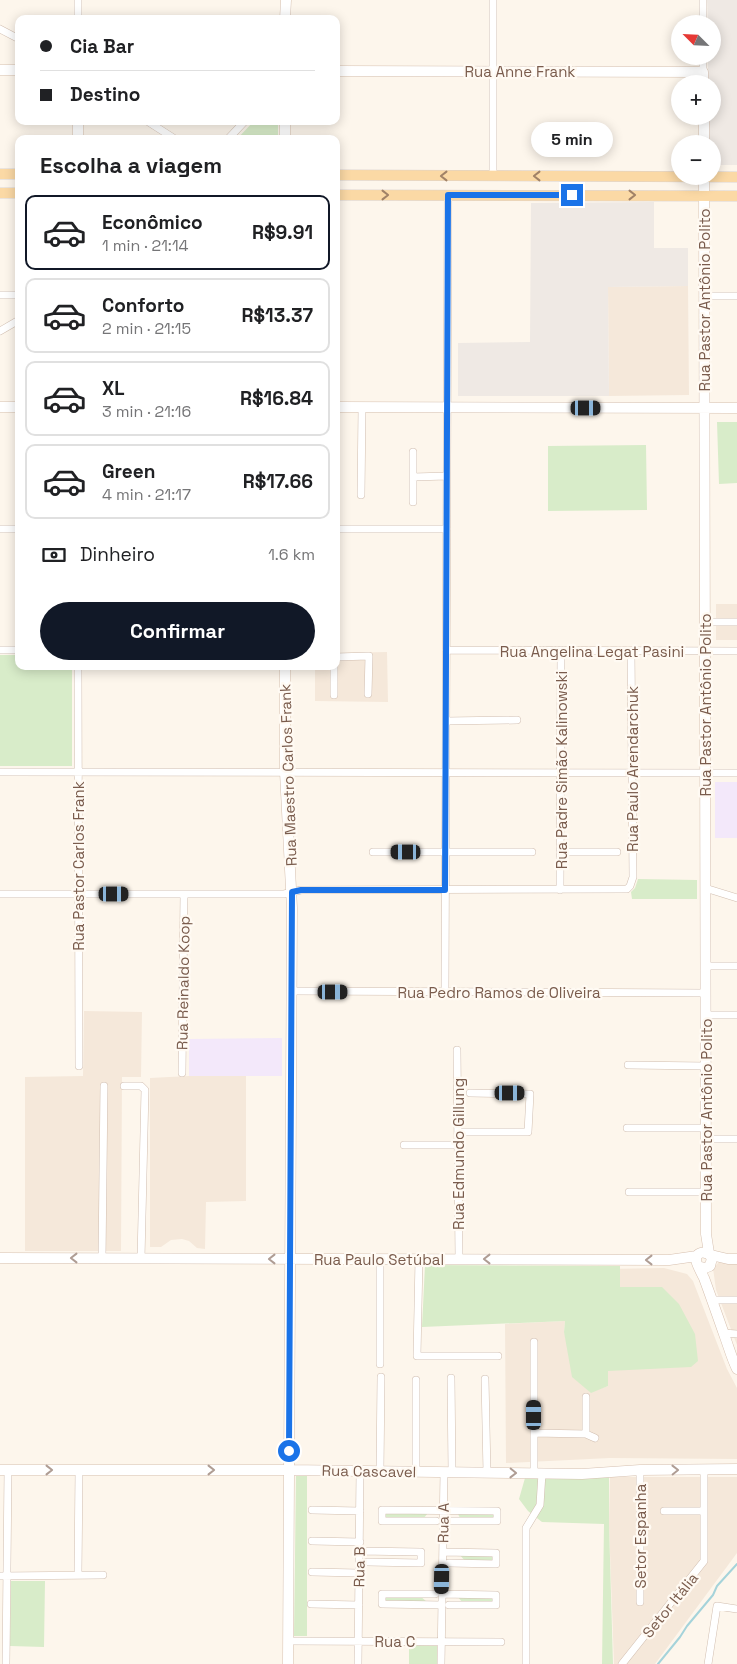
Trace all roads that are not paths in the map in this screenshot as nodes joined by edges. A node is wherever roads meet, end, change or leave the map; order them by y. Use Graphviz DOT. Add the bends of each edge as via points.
graph roads {
  1 [pos="78,0"];
  2 [pos="286,0"];
  3 [pos="493,0"];
  4 [pos="703,0"];
  5 [pos="78,15"];
  6 [pos="286,15"];
  7 [pos="703,15"];
  8 [pos="0,30"];
  9 [pos="15,38"];
  10 [pos="704,65"];
  11 [pos="0,70"];
  12 [pos="15,70"];
  13 [pos="340,71"];
  14 [pos="493,71"];
  15 [pos="704,72"];
  16 [pos="153,125"];
  17 [pos="241,125"];
  18 [pos="170,135"];
  19 [pos="232,135"];
  20 [pos="0,174"];
  21 [pos="15,174"];
  22 [pos="340,175"];
  23 [pos="492,176"];
  24 [pos="671,176"];
  25 [pos="721,177"];
  26 [pos="737,177"];
  27 [pos="704,185"];
  28 [pos="0,193"];
  29 [pos="15,193"];
  30 [pos="340,195"];
  31 [pos="448,195"];
  32 [pos="704,196"];
  33 [pos="737,196"];
  34 [pos="0,295"];
  35 [pos="15,295"];
  36 [pos="704,296"];
  37 [pos="737,296"];
  38 [pos="15,322"];
  39 [pos="0,331"];
  40 [pos="0,407"];
  41 [pos="15,407"];
  42 [pos="340,408"];
  43 [pos="362,408"];
  44 [pos="448,408"];
  45 [pos="704,408"];
  46 [pos="737,408"];
  47 [pos="413,452"];
  48 [pos="413,476"];
  49 [pos="447,476"];
  50 [pos="361,495"];
  51 [pos="414,502"];
  52 [pos="0,529"];
  53 [pos="15,529"];
  54 [pos="340,529"];
  55 [pos="447,529"];
  56 [pos="705,622"];
  57 [pos="737,622"];
  58 [pos="0,650"];
  59 [pos="15,650"];
  60 [pos="446,650"];
  61 [pos="560,650"];
  62 [pos="631,651"];
  63 [pos="705,651"];
  64 [pos="737,651"];
  65 [pos="340,657"];
  66 [pos="78,670"];
  67 [pos="285,670"];
  68 [pos="334,670"];
  69 [pos="368,694"];
  70 [pos="334,695"];
  71 [pos="517,720"];
  72 [pos="446,721"];
  73 [pos="0,772"];
  74 [pos="78,772"];
  75 [pos="285,772"];
  76 [pos="446,773"];
  77 [pos="560,773"];
  78 [pos="632,773"];
  79 [pos="705,773"];
  80 [pos="737,773"];
  81 [pos="373,852"];
  82 [pos="445,852"];
  83 [pos="532,852"];
  84 [pos="560,852"];
  85 [pos="617,852"];
  86 [pos="705,888"];
  87 [pos="445,890"];
  88 [pos="560,890"];
  89 [pos="292,892"];
  90 [pos="0,894"];
  91 [pos="78,894"];
  92 [pos="184,894"];
  93 [pos="737,898"];
  94 [pos="705,966"];
  95 [pos="737,966"];
  96 [pos="292,992"];
  97 [pos="445,992"];
  98 [pos="705,993"];
  99 [pos="706,1015"];
  100 [pos="737,1015"];
  101 [pos="457,1050"];
  102 [pos="628,1065"];
  103 [pos="79,1066"];
  104 [pos="706,1066"];
  105 [pos="182,1072"];
  106 [pos="104,1086"];
  107 [pos="124,1086"];
  108 [pos="470,1093"];
  109 [pos="627,1128"];
  110 [pos="458,1132"];
  111 [pos="706,1134"];
  112 [pos="737,1139"];
  113 [pos="404,1145"];
  114 [pos="458,1146"];
  115 [pos="629,1192"];
  116 [pos="706,1192"];
  117 [pos="0,1258"];
  118 [pos="102,1258"];
  119 [pos="141,1258"];
  120 [pos="290,1259"];
  121 [pos="380,1259"];
  122 [pos="419,1259"];
  123 [pos="458,1259"];
  124 [pos="706,1259"];
  125 [pos="732,1259"];
  126 [pos="711,1300"];
  127 [pos="737,1300"];
  128 [pos="724,1333"];
  129 [pos="737,1334"];
  130 [pos="534,1342"];
  131 [pos="498,1356"];
  132 [pos="380,1364"];
  133 [pos="737,1369"];
  134 [pos="382,1377"];
  135 [pos="451,1378"];
  136 [pos="486,1379"];
  137 [pos="416,1380"];
  138 [pos="586,1397"];
  139 [pos="534,1433"];
  140 [pos="586,1434"];
  141 [pos="595,1438"];
  142 [pos="704,1469"];
  143 [pos="737,1469"];
  144 [pos="4,1470"];
  145 [pos="79,1470"];
  146 [pos="289,1470"];
  147 [pos="640,1470"];
  148 [pos="360,1471"];
  149 [pos="380,1471"];
  150 [pos="416,1472"];
  151 [pos="448,1472"];
  152 [pos="487,1472"];
  153 [pos="538,1473"];
  154 [pos="312,1510"];
  155 [pos="360,1511"];
  156 [pos="433,1511"];
  157 [pos="443,1511"];
  158 [pos="453,1511"];
  159 [pos="664,1511"];
  160 [pos="704,1511"];
  161 [pos="425,1521"];
  162 [pos="436,1521"];
  163 [pos="450,1521"];
  164 [pos="460,1521"];
  165 [pos="312,1541"];
  166 [pos="360,1542"];
  167 [pos="360,1552"];
  168 [pos="372,1552"];
  169 [pos="443,1552"];
  170 [pos="456,1552"];
  171 [pos="367,1562"];
  172 [pos="381,1562"];
  173 [pos="450,1563"];
  174 [pos="464,1564"];
  175 [pos="312,1572"];
  176 [pos="359,1574"];
  177 [pos="78,1575"];
  178 [pos="103,1575"];
  179 [pos="3,1576"];
  180 [pos="421,1594"];
  181 [pos="438,1594"];
  182 [pos="453,1594"];
  183 [pos="640,1602"];
  184 [pos="311,1604"];
  185 [pos="432,1604"];
  186 [pos="359,1605"];
  187 [pos="445,1605"];
  188 [pos="462,1605"];
  189 [pos="737,1609"];
  190 [pos="288,1641"];
  191 [pos="359,1641"];
  192 [pos="441,1642"];
  193 [pos="501,1642"];
  194 [pos="6,1664"];
  195 [pos="288,1664"];
  196 [pos="358,1664"];
  197 [pos="441,1664"];
  198 [pos="526,1664"];
  199 [pos="622,1664"];
  200 [pos="708,1664"];
  1 -- 5 [label="street"];
  2 -- 6 [label="main road"];
  3 -- 14 [label="street"];
  4 -- 7 [label="street"];
  8 -- 9 [label="street"];
  10 -- 15 [label="street"];
  11 -- 12 [label="main road"];
  13 -- 14 [label="main road, Rua Anne Frank"];
  14 -- 15 [label="main road, Rua Anne Frank"];
  14 -- 23 [label="street"];
  16 -- 18 [label="street"];
  17 -- 19 [label="street"];
  20 -- 21 [label="main road"];
  23 -- 22 [label="main road, one-way"];
  24 -- 23 [label="main road, one-way"];
  25 -- 26 [label="main road"];
  27 -- 32 [label="main road, Rua Pastor Antônio Polito"];
  28 -- 29 [label="main road"];
  30 -- 31 [label="main road, one-way"];
  31 -- 32 [label="main road, one-way"];
  31 -- 44 [label="street"];
  32 -- 33 [label="main road"];
  32 -- 36 [label="main road, Rua Pastor Antônio Polito"];
  34 -- 35 [label="street"];
  36 -- 37 [label="street"];
  36 -- 45 [label="main road, Rua Pastor Antônio Polito"];
  38 -- 39 [label="street"];
  40 -- 41 [label="main road"];
  42 -- 43 [label="main road"];
  43 -- 44 [label="main road"];
  43 -- 50 [label="street"];
  44 -- 45 [label="main road"];
  44 -- 49 [label="street"];
  45 -- 46 [label="main road"];
  45 -- 56 [label="main road, Rua Pastor Antônio Polito"];
  47 -- 48 [label="street"];
  48 -- 49 [label="street"];
  48 -- 51 [label="street"];
  49 -- 55 [label="street"];
  52 -- 53 [label="street"];
  54 -- 55 [label="street"];
  55 -- 60 [label="street"];
  56 -- 57 [label="street"];
  56 -- 63 [label="main road, Rua Pastor Antônio Polito"];
  58 -- 59 [label="street"];
  60 -- 61 [label="street, Rua Angelina Legat Pasini"];
  60 -- 72 [label="street"];
  61 -- 62 [label="street, Rua Angelina Legat Pasini"];
  61 -- 77 [label="street, Rua Padre Simão Kalinowski"];
  62 -- 63 [label="street, Rua Angelina Legat Pasini"];
  62 -- 78 [label="street, Rua Paulo Arendarchuk"];
  63 -- 64 [label="street, Rua Angelina Legat Pasini"];
  63 -- 79 [label="main road, Rua Pastor Antônio Polito"];
  65 -- 69 [label="street" via="369,656"];
  66 -- 74 [label="street, Rua Pastor Carlos Frank"];
  67 -- 75 [label="main road, Rua Maestro Carlos Frank"];
  68 -- 70 [label="street"];
  71 -- 72 [label="street"];
  72 -- 76 [label="street"];
  73 -- 74 [label="street"];
  74 -- 75 [label="street"];
  74 -- 91 [label="street, Rua Pastor Carlos Frank"];
  75 -- 76 [label="street"];
  75 -- 89 [label="main road, Rua Maestro Carlos Frank"];
  76 -- 77 [label="street"];
  76 -- 82 [label="street"];
  77 -- 78 [label="street"];
  77 -- 84 [label="street, Rua Padre Simão Kalinowski"];
  78 -- 79 [label="street"];
  78 -- 88 [label="street, Rua Paulo Arendarchuk" via="633,877 630,886 622,890"];
  79 -- 80 [label="street"];
  79 -- 86 [label="main road, Rua Pastor Antônio Polito"];
  81 -- 82 [label="street"];
  82 -- 83 [label="street"];
  82 -- 87 [label="street"];
  84 -- 85 [label="street"];
  84 -- 88 [label="street, Rua Padre Simão Kalinowski"];
  86 -- 93 [label="street"];
  86 -- 94 [label="main road, Rua Pastor Antônio Polito"];
  87 -- 88 [label="street"];
  87 -- 89 [label="street"];
  87 -- 97 [label="street"];
  89 -- 92 [label="street"];
  89 -- 96 [label="main road, Rua Maestro Carlos Frank"];
  90 -- 91 [label="street"];
  91 -- 92 [label="street"];
  91 -- 103 [label="street, Rua Pastor Carlos Frank"];
  92 -- 105 [label="street, Rua Reinaldo Koop"];
  94 -- 95 [label="street"];
  94 -- 98 [label="main road, Rua Pastor Antônio Polito"];
  96 -- 97 [label="street, Rua Pedro Ramos de Oliveira"];
  96 -- 120 [label="main road, Rua Maestro Carlos Frank"];
  97 -- 98 [label="street, Rua Pedro Ramos de Oliveira"];
  98 -- 99 [label="main road, Rua Pastor Antônio Polito"];
  99 -- 100 [label="street"];
  99 -- 104 [label="main road, Rua Pastor Antônio Polito"];
  101 -- 110 [label="street, Rua Edmundo Gillung"];
  102 -- 104 [label="street"];
  104 -- 111 [label="main road, Rua Pastor Antônio Polito"];
  106 -- 118 [label="street"];
  107 -- 119 [label="street" via="141,1086 145,1090"];
  108 -- 110 [label="street" via="530,1094 528,1132"];
  109 -- 111 [label="street"];
  110 -- 114 [label="street, Rua Edmundo Gillung"];
  111 -- 112 [label="street"];
  111 -- 116 [label="main road, Rua Pastor Antônio Polito"];
  113 -- 114 [label="street"];
  114 -- 123 [label="street, Rua Edmundo Gillung"];
  115 -- 116 [label="street"];
  116 -- 124 [label="main road, Rua Pastor Antônio Polito"];
  118 -- 117 [label="main road, Rua Paulo Setúbal, one-way"];
  118 -- 119 [label="main road, Rua Paulo Setúbal"];
  120 -- 119 [label="main road, Rua Paulo Setúbal, one-way"];
  120 -- 121 [label="main road, Rua Paulo Setúbal"];
  120 -- 146 [label="main road, Rua Maestro Carlos Frank"];
  121 -- 122 [label="main road, Rua Paulo Setúbal"];
  121 -- 132 [label="street"];
  122 -- 123 [label="main road, Rua Paulo Setúbal"];
  122 -- 131 [label="street" via="416,1356"];
  124 -- 123 [label="main road, Rua Paulo Setúbal, one-way"];
  124 -- 125 [label="main road, Rua Paulo Setúbal"];
  124 -- 126 [label="main road, Rua Pastor Antônio Polito"];
  126 -- 127 [label="street"];
  126 -- 128 [label="main road, Rua Pastor Antônio Polito"];
  128 -- 129 [label="street"];
  128 -- 133 [label="main road, Rua Pastor Antônio Polito"];
  130 -- 139 [label="street"];
  134 -- 149 [label="street"];
  135 -- 151 [label="street, Rua A"];
  136 -- 152 [label="street"];
  137 -- 150 [label="street"];
  138 -- 140 [label="street"];
  139 -- 140 [label="street"];
  139 -- 153 [label="street"];
  140 -- 141 [label="street"];
  142 -- 143 [label="main road, Rua Cascavel"];
  147 -- 142 [label="main road, Rua Cascavel, one-way"];
  142 -- 160 [label="street, Setor Itália"];
  144 -- 145 [label="main road, Rua Cascavel, one-way"];
  144 -- 179 [label="street"];
  145 -- 146 [label="main road, Rua Cascavel, one-way"];
  145 -- 177 [label="street"];
  146 -- 148 [label="main road, Rua Cascavel"];
  146 -- 190 [label="main road, Rua Maestro Carlos Frank"];
  147 -- 153 [label="main road, Rua Cascavel"];
  147 -- 183 [label="street, Setor Espanha"];
  148 -- 149 [label="main road, Rua Cascavel"];
  148 -- 155 [label="street, Rua B"];
  149 -- 150 [label="main road, Rua Cascavel"];
  150 -- 151 [label="main road, Rua Cascavel"];
  151 -- 152 [label="main road, Rua Cascavel"];
  151 -- 157 [label="street, Rua A"];
  152 -- 153 [label="main road, Rua Cascavel, one-way"];
  153 -- 198 [label="street" via="540,1505 526,1528"];
  154 -- 155 [label="street"];
  155 -- 166 [label="street, Rua B"];
  156 -- 157 [label="street"];
  156 -- 161 [label="street"];
  156 -- 161 [label="street" via="382,1510 382,1521"];
  157 -- 158 [label="street"];
  157 -- 169 [label="street, Rua A"];
  158 -- 164 [label="street"];
  158 -- 164 [label="street" via="497,1511 497,1521"];
  159 -- 160 [label="street"];
  160 -- 199 [label="street, Setor Itália" via="702,1565"];
  161 -- 162 [label="street"];
  163 -- 164 [label="street"];
  165 -- 166 [label="street"];
  166 -- 167 [label="street, Rua B"];
  167 -- 168 [label="street"];
  167 -- 176 [label="street, Rua B"];
  168 -- 172 [label="street"];
  168 -- 172 [label="street" via="421,1552 421,1563"];
  169 -- 170 [label="street"];
  169 -- 181 [label="street, Rua A"];
  170 -- 174 [label="street"];
  170 -- 174 [label="street" via="496,1553 496,1564"];
  171 -- 172 [label="street"];
  173 -- 174 [label="street"];
  175 -- 176 [label="street"];
  176 -- 186 [label="street, Rua B"];
  177 -- 178 [label="street"];
  177 -- 179 [label="street"];
  179 -- 194 [label="street"];
  180 -- 181 [label="street"];
  180 -- 185 [label="street"];
  180 -- 185 [label="street" via="382,1594 382,1604"];
  181 -- 182 [label="street"];
  181 -- 187 [label="street, Rua A"];
  182 -- 188 [label="street"];
  182 -- 188 [label="street" via="496,1595 496,1605"];
  184 -- 186 [label="street"];
  185 -- 187 [label="street"];
  186 -- 191 [label="street, Rua B"];
  187 -- 188 [label="street"];
  187 -- 192 [label="street, Rua A"];
  189 -- 200 [label="street" via="717,1606"];
  190 -- 191 [label="street, Rua C"];
  190 -- 195 [label="main road, Rua Maestro Carlos Frank"];
  191 -- 192 [label="street, Rua C"];
  191 -- 196 [label="street, Rua B"];
  192 -- 193 [label="street, Rua C"];
  192 -- 197 [label="street, Rua A"];
}
